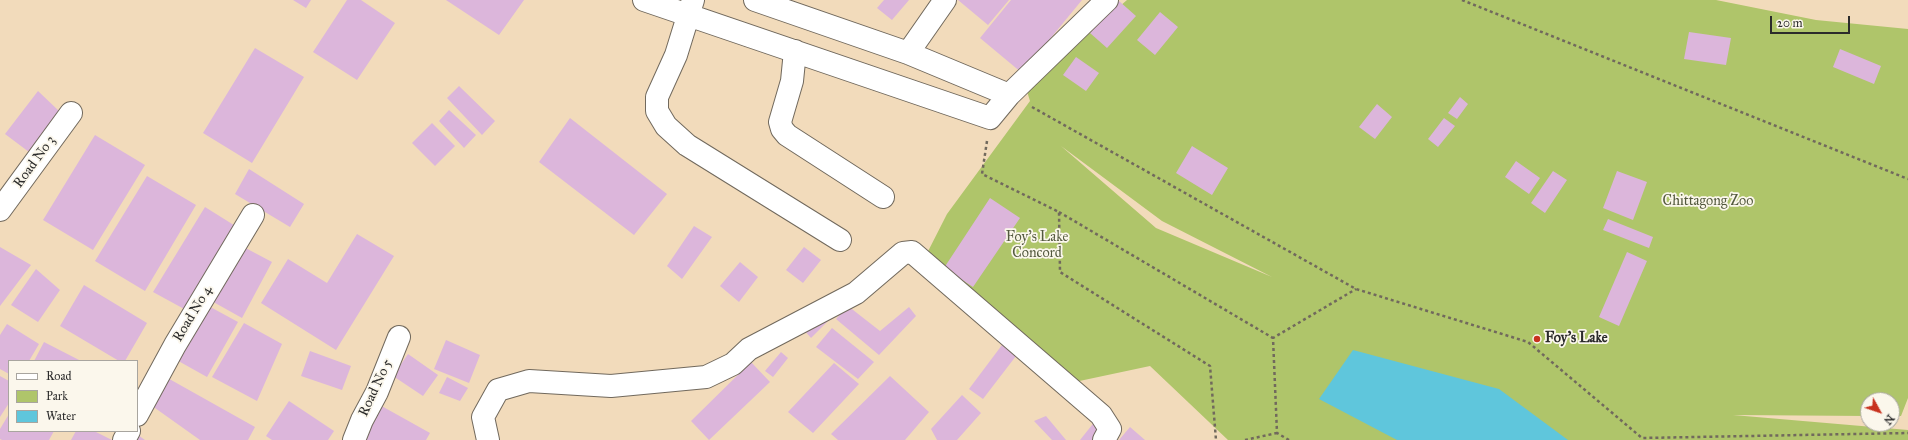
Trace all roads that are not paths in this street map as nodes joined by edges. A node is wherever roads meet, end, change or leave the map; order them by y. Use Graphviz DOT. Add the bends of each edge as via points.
graph roads {
  1 [pos="644,0"];
  2 [pos="755,0"];
  3 [pos="945,0"];
  4 [pos="1107,0"];
  5 [pos="690,7"];
  6 [pos="795,51"];
  7 [pos="908,53"];
  8 [pos="1009,94"];
  9 [pos="71,113"];
  10 [pos="883,197"];
  11 [pos="0,210"];
  12 [pos="253,215"];
  13 [pos="840,240"];
  14 [pos="399,337"];
  15 [pos="138,413"];
  16 [pos="354,440"];
  17 [pos="488,440"];
  18 [pos="1104,440"];
  1 -- 5 [label="street"];
  2 -- 7 [label="street"];
  3 -- 7 [label="street"];
  4 -- 8 [label="street"];
  5 -- 6 [label="street"];
  5 -- 13 [label="street" via="676,55 657,96 657,111 666,126 687,145"];
  6 -- 8 [label="street" via="990,118"];
  6 -- 10 [label="street" via="792,81 780,122 782,129 787,135"];
  7 -- 8 [label="street"];
  9 -- 11 [label="street, Road No 3"];
  12 -- 15 [label="street, Road No 4" via="175,345"];
  14 -- 16 [label="street, Road No 5"];
  17 -- 18 [label="street" via="483,416 498,390 529,381 611,386 706,377 733,364 749,349 856,293 903,253 912,252 1101,415 1110,429"];
}
